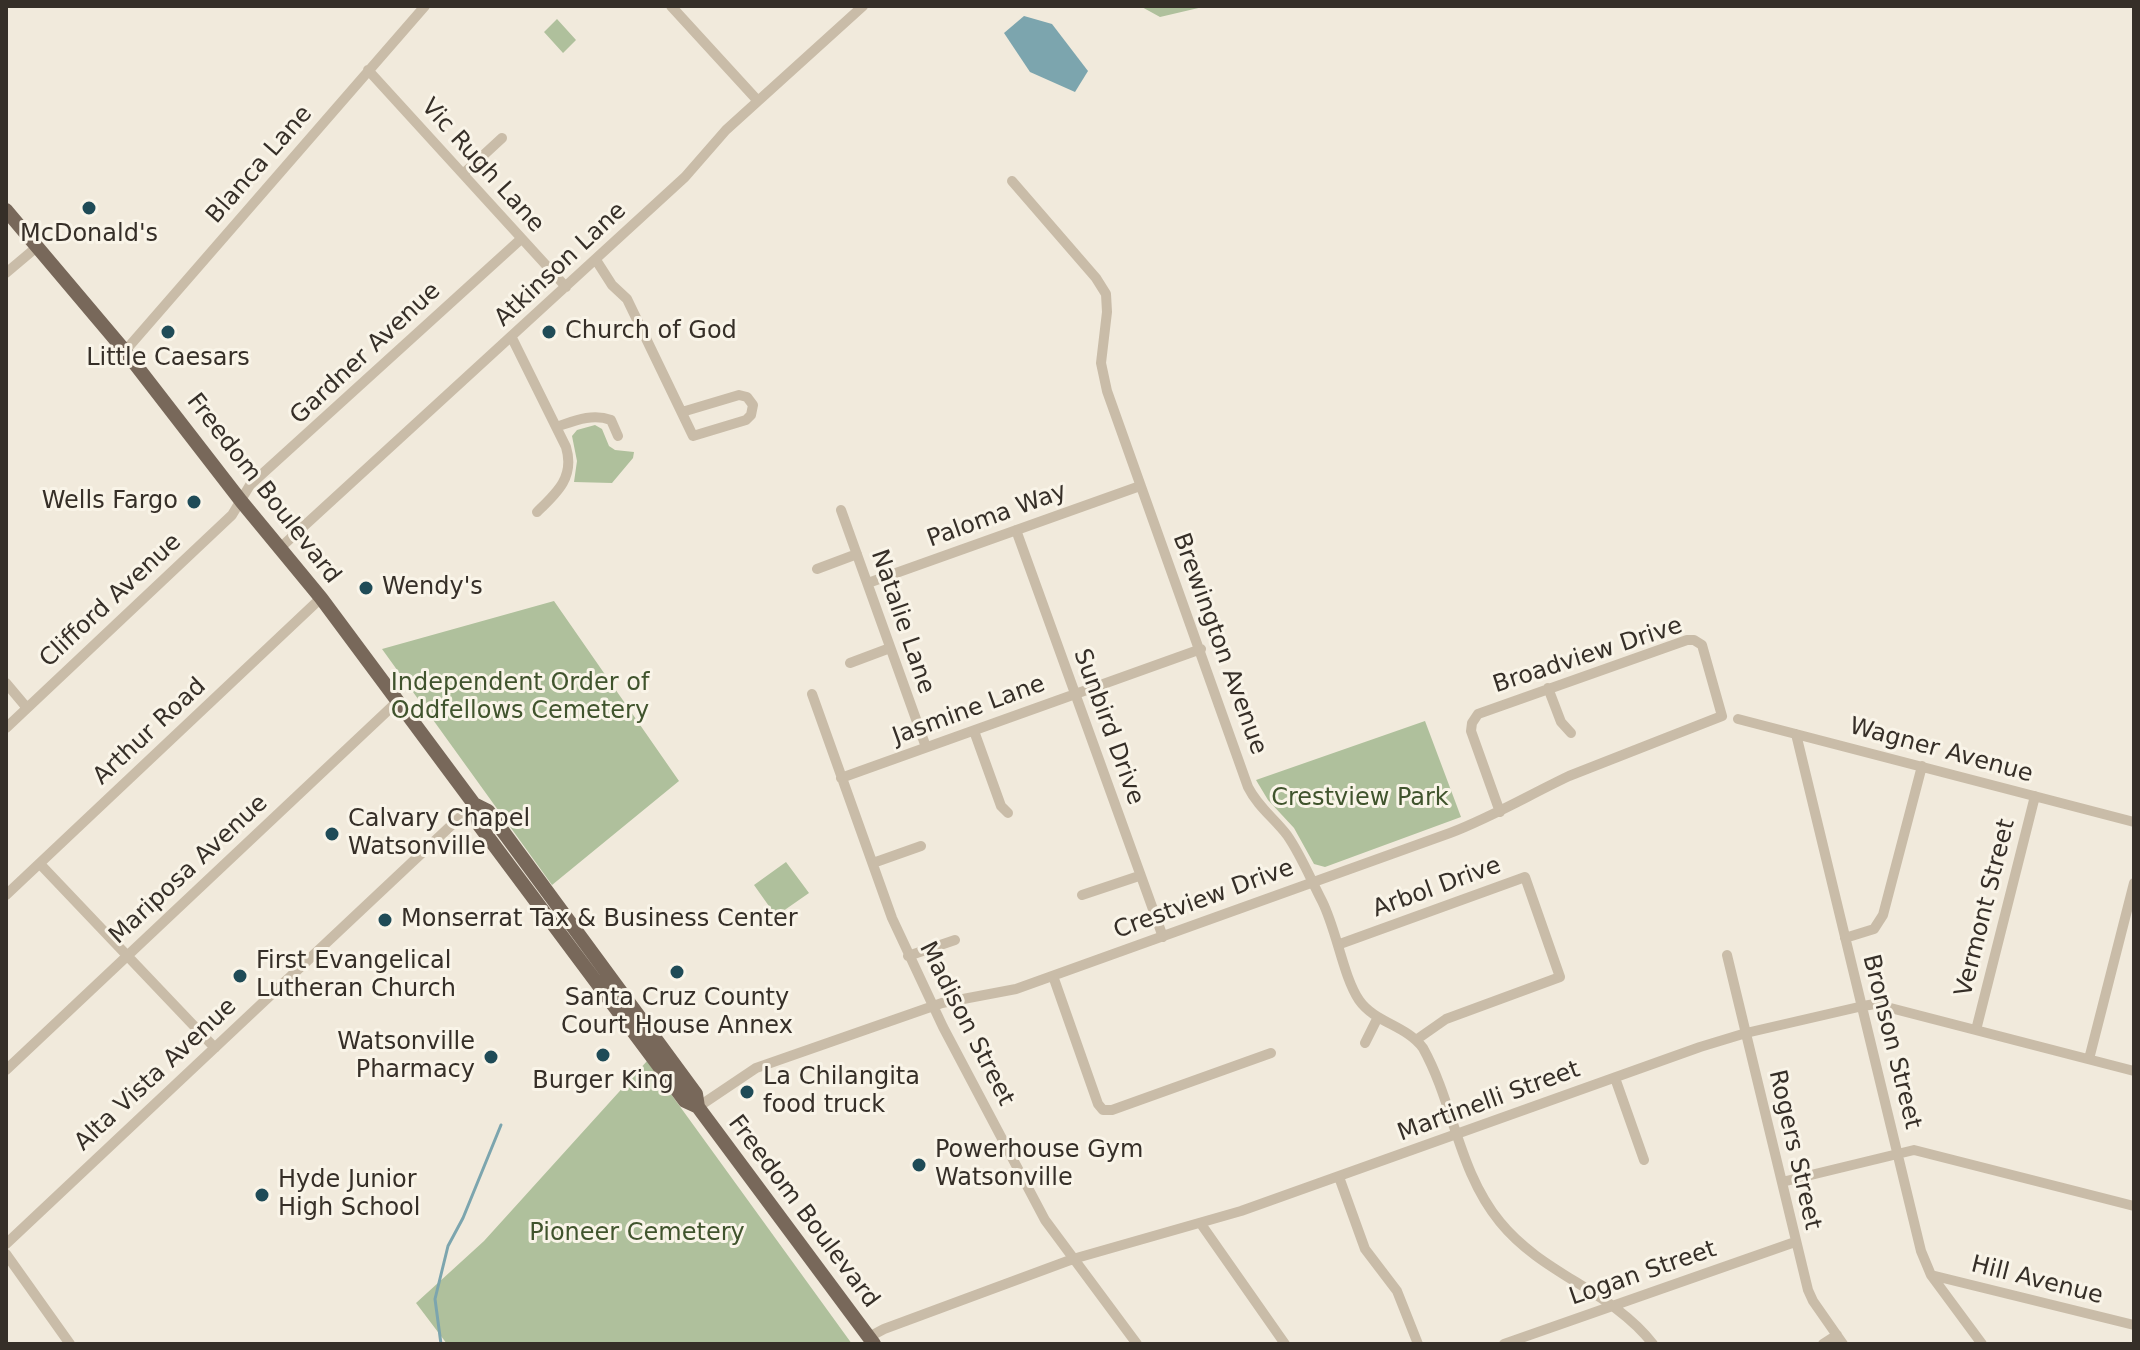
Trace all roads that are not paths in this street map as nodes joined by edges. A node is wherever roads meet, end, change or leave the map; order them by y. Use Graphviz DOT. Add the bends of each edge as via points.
graph roads {
  1 [pos="425,6"];
  2 [pos="671,6"];
  3 [pos="863,6"];
  4 [pos="368,70"];
  5 [pos="758,101"];
  6 [pos="502,138"];
  7 [pos="463,174"];
  8 [pos="1012,181"];
  9 [pos="6,210"];
  10 [pos="521,239"];
  11 [pos="38,246"];
  12 [pos="596,260"];
  13 [pos="6,273"];
  14 [pos="566,287"];
  15 [pos="512,338"];
  16 [pos="125,351"];
  17 [pos="682,412"];
  18 [pos="556,427"];
  19 [pos="618,436"];
  20 [pos="1140,486"];
  21 [pos="241,501"];
  22 [pos="841,510"];
  23 [pos="537,512"];
  24 [pos="1016,530"];
  25 [pos="280,548"];
  26 [pos="857,554"];
  27 [pos="817,569"];
  28 [pos="868,583"];
  29 [pos="321,598"];
  30 [pos="890,648"];
  31 [pos="1201,649"];
  32 [pos="850,663"];
  33 [pos="6,683"];
  34 [pos="1548,688"];
  35 [pos="812,694"];
  36 [pos="1075,694"];
  37 [pos="399,700"];
  38 [pos="27,708"];
  39 [pos="1722,716"];
  40 [pos="1738,719"];
  41 [pos="6,728"];
  42 [pos="974,731"];
  43 [pos="1571,733"];
  44 [pos="1796,734"];
  45 [pos="926,747"];
  46 [pos="1922,766"];
  47 [pos="841,778"];
  48 [pos="2035,796"];
  49 [pos="474,804"];
  50 [pos="1500,812"];
  51 [pos="1008,813"];
  52 [pos="2134,822"];
  53 [pos="921,846"];
  54 [pos="873,863"];
  55 [pos="40,864"];
  56 [pos="1139,876"];
  57 [pos="1312,882"];
  58 [pos="2134,883"];
  59 [pos="6,895"];
  60 [pos="1082,895"];
  61 [pos="1163,937"];
  62 [pos="1845,938"];
  63 [pos="955,940"];
  64 [pos="1340,944"];
  65 [pos="1727,955"];
  66 [pos="127,956"];
  67 [pos="908,956"];
  68 [pos="1053,976"];
  69 [pos="933,1006"];
  70 [pos="1863,1006"];
  71 [pos="1378,1017"];
  72 [pos="1976,1030"];
  73 [pos="1746,1033"];
  74 [pos="1416,1040"];
  75 [pos="1365,1043"];
  76 [pos="215,1048"];
  77 [pos="1271,1053"];
  78 [pos="2089,1059"];
  79 [pos="6,1070"];
  80 [pos="2134,1071"];
  81 [pos="1615,1078"];
  82 [pos="698,1107"];
  83 [pos="1455,1134"];
  84 [pos="1898,1154"];
  85 [pos="1644,1160"];
  86 [pos="1339,1177"];
  87 [pos="1782,1182"];
  88 [pos="2134,1206"];
  89 [pos="1201,1224"];
  90 [pos="1795,1242"];
  91 [pos="6,1244"];
  92 [pos="6,1254"];
  93 [pos="1073,1259"];
  94 [pos="1931,1275"];
  95 [pos="1614,1305"];
  96 [pos="2134,1325"];
  97 [pos="1840,1340"];
  98 [pos="871,1341"];
  99 [pos="70,1344"];
  100 [pos="1136,1344"];
  101 [pos="1285,1344"];
  102 [pos="1418,1344"];
  103 [pos="1504,1344"];
  104 [pos="1653,1344"];
  105 [pos="1823,1344"];
  106 [pos="1982,1344"];
  1 -- 4 [label="street, Blanca Lane"];
  2 -- 5 [label="street"];
  3 -- 5 [label="street, Atkinson Lane"];
  4 -- 7 [label="street, Vic Rugh Lane"];
  4 -- 16 [label="street, Blanca Lane"];
  5 -- 12 [label="street, Atkinson Lane"];
  6 -- 7 [label="street"];
  7 -- 10 [label="street, Vic Rugh Lane"];
  8 -- 20 [label="street, Brewington Avenue" via="1106,294 1101,363"];
  9 -- 11 [label="main road, Freedom Boulevard"];
  10 -- 14 [label="street, Vic Rugh Lane"];
  10 -- 21 [label="street, Gardner Avenue" via="250,485"];
  11 -- 13 [label="street"];
  11 -- 16 [label="main road, Freedom Boulevard"];
  12 -- 14 [label="street, Atkinson Lane"];
  12 -- 17 [label="street" via="627,299"];
  14 -- 15 [label="street, Atkinson Lane"];
  15 -- 18 [label="street"];
  15 -- 25 [label="street, Atkinson Lane"];
  16 -- 21 [label="main road, Freedom Boulevard"];
  17 -- 17 [label="street" via="693,436 746,420 753,405 739,395"];
  18 -- 19 [label="street" via="602,417 611,420"];
  18 -- 23 [label="street" via="567,453 567,474 560,490"];
  20 -- 24 [label="street, Paloma Way"];
  20 -- 31 [label="street, Brewington Avenue"];
  21 -- 25 [label="main road, Freedom Boulevard"];
  21 -- 38 [label="street, Clifford Avenue"];
  22 -- 26 [label="street, Natalie Lane"];
  24 -- 28 [label="street, Paloma Way"];
  24 -- 36 [label="street, Sunbird Drive"];
  25 -- 29 [label="main road, Freedom Boulevard"];
  26 -- 27 [label="street"];
  26 -- 28 [label="street, Natalie Lane"];
  28 -- 30 [label="street, Natalie Lane"];
  29 -- 37 [label="main road, Freedom Boulevard"];
  29 -- 55 [label="street, Arthur Road"];
  30 -- 32 [label="street"];
  30 -- 45 [label="street, Natalie Lane"];
  31 -- 36 [label="street, Jasmine Lane"];
  31 -- 57 [label="street, Brewington Avenue" via="1248,787 1286,834"];
  33 -- 38 [label="street"];
  34 -- 39 [label="street, Broadview Drive" via="1701,638"];
  34 -- 43 [label="street"];
  34 -- 50 [label="street, Broadview Drive" via="1482,712 1470,722"];
  35 -- 47 [label="street, Madison Street"];
  36 -- 42 [label="street, Jasmine Lane"];
  36 -- 56 [label="street, Sunbird Drive"];
  37 -- 49 [label="main road, Freedom Boulevard"];
  37 -- 66 [label="street, Mariposa Avenue"];
  38 -- 41 [label="street, Clifford Avenue"];
  39 -- 50 [label="street, Crestview Drive" via="1569,776"];
  40 -- 44 [label="street, Wagner Avenue"];
  42 -- 45 [label="street, Jasmine Lane"];
  42 -- 51 [label="street"];
  44 -- 46 [label="street, Wagner Avenue"];
  44 -- 62 [label="street, Bronson Street"];
  45 -- 47 [label="street, Jasmine Lane"];
  46 -- 48 [label="street, Wagner Avenue"];
  46 -- 62 [label="street" via="1883,915 1874,929"];
  47 -- 54 [label="street, Madison Street"];
  48 -- 52 [label="street, Wagner Avenue"];
  48 -- 72 [label="street, Vermont Street"];
  49 -- 76 [label="street, Alta Vista Avenue"];
  49 -- 82 [label="main road, Freedom Boulevard" via="479,825 494,847 685,1101"];
  50 -- 57 [label="street, Crestview Drive"];
  53 -- 54 [label="street"];
  54 -- 67 [label="street, Madison Street"];
  55 -- 59 [label="street, Arthur Road"];
  55 -- 66 [label="street"];
  56 -- 60 [label="street"];
  56 -- 61 [label="street, Sunbird Drive"];
  57 -- 61 [label="street, Crestview Drive"];
  57 -- 64 [label="street, Brewington Avenue"];
  58 -- 78 [label="street"];
  61 -- 68 [label="street, Crestview Drive"];
  62 -- 70 [label="street, Bronson Street"];
  63 -- 67 [label="street"];
  64 -- 71 [label="street, Brewington Avenue" via="1357,996"];
  64 -- 74 [label="street, Arbol Drive" via="1525,877 1560,977 1446,1019"];
  65 -- 73 [label="street, Rogers Street"];
  66 -- 76 [label="street"];
  66 -- 79 [label="street, Mariposa Avenue"];
  67 -- 69 [label="street, Madison Street"];
  68 -- 69 [label="street, Crestview Drive"];
  68 -- 77 [label="street" via="1103,1110"];
  69 -- 82 [label="street, Crestview Drive" via="756,1068"];
  69 -- 93 [label="street, Madison Street" via="1037,1208"];
  70 -- 72 [label="street, Martinelli Street" via="1875,1004"];
  70 -- 73 [label="street, Martinelli Street"];
  70 -- 84 [label="street, Bronson Street"];
  71 -- 74 [label="street, Brewington Avenue"];
  71 -- 75 [label="street"];
  72 -- 78 [label="street, Martinelli Street"];
  73 -- 81 [label="street, Martinelli Street"];
  73 -- 87 [label="street, Rogers Street"];
  74 -- 83 [label="street" via="1431,1064"];
  76 -- 91 [label="street, Alta Vista Avenue"];
  78 -- 80 [label="street, Martinelli Street"];
  81 -- 83 [label="street, Martinelli Street"];
  81 -- 85 [label="street"];
  82 -- 98 [label="main road, Freedom Boulevard"];
  83 -- 86 [label="street, Martinelli Street"];
  83 -- 95 [label="street" via="1476,1188 1511,1235 1538,1259"];
  84 -- 87 [label="street"];
  84 -- 88 [label="street" via="1914,1150"];
  84 -- 94 [label="street, Bronson Street"];
  86 -- 89 [label="street, Martinelli Street"];
  86 -- 102 [label="street" via="1365,1249 1397,1291"];
  87 -- 90 [label="street, Rogers Street"];
  89 -- 93 [label="street, Martinelli Street"];
  89 -- 101 [label="street"];
  90 -- 95 [label="street, Logan Street"];
  90 -- 97 [label="street, Rogers Street" via="1810,1296"];
  92 -- 99 [label="street"];
  93 -- 98 [label="street, Martinelli Street" via="884,1329"];
  93 -- 100 [label="street, Madison Street"];
  94 -- 96 [label="street, Hill Avenue"];
  94 -- 106 [label="street, Bronson Street"];
  95 -- 103 [label="street, Logan Street"];
  95 -- 104 [label="street"];
  97 -- 105 [label="street"];
}
